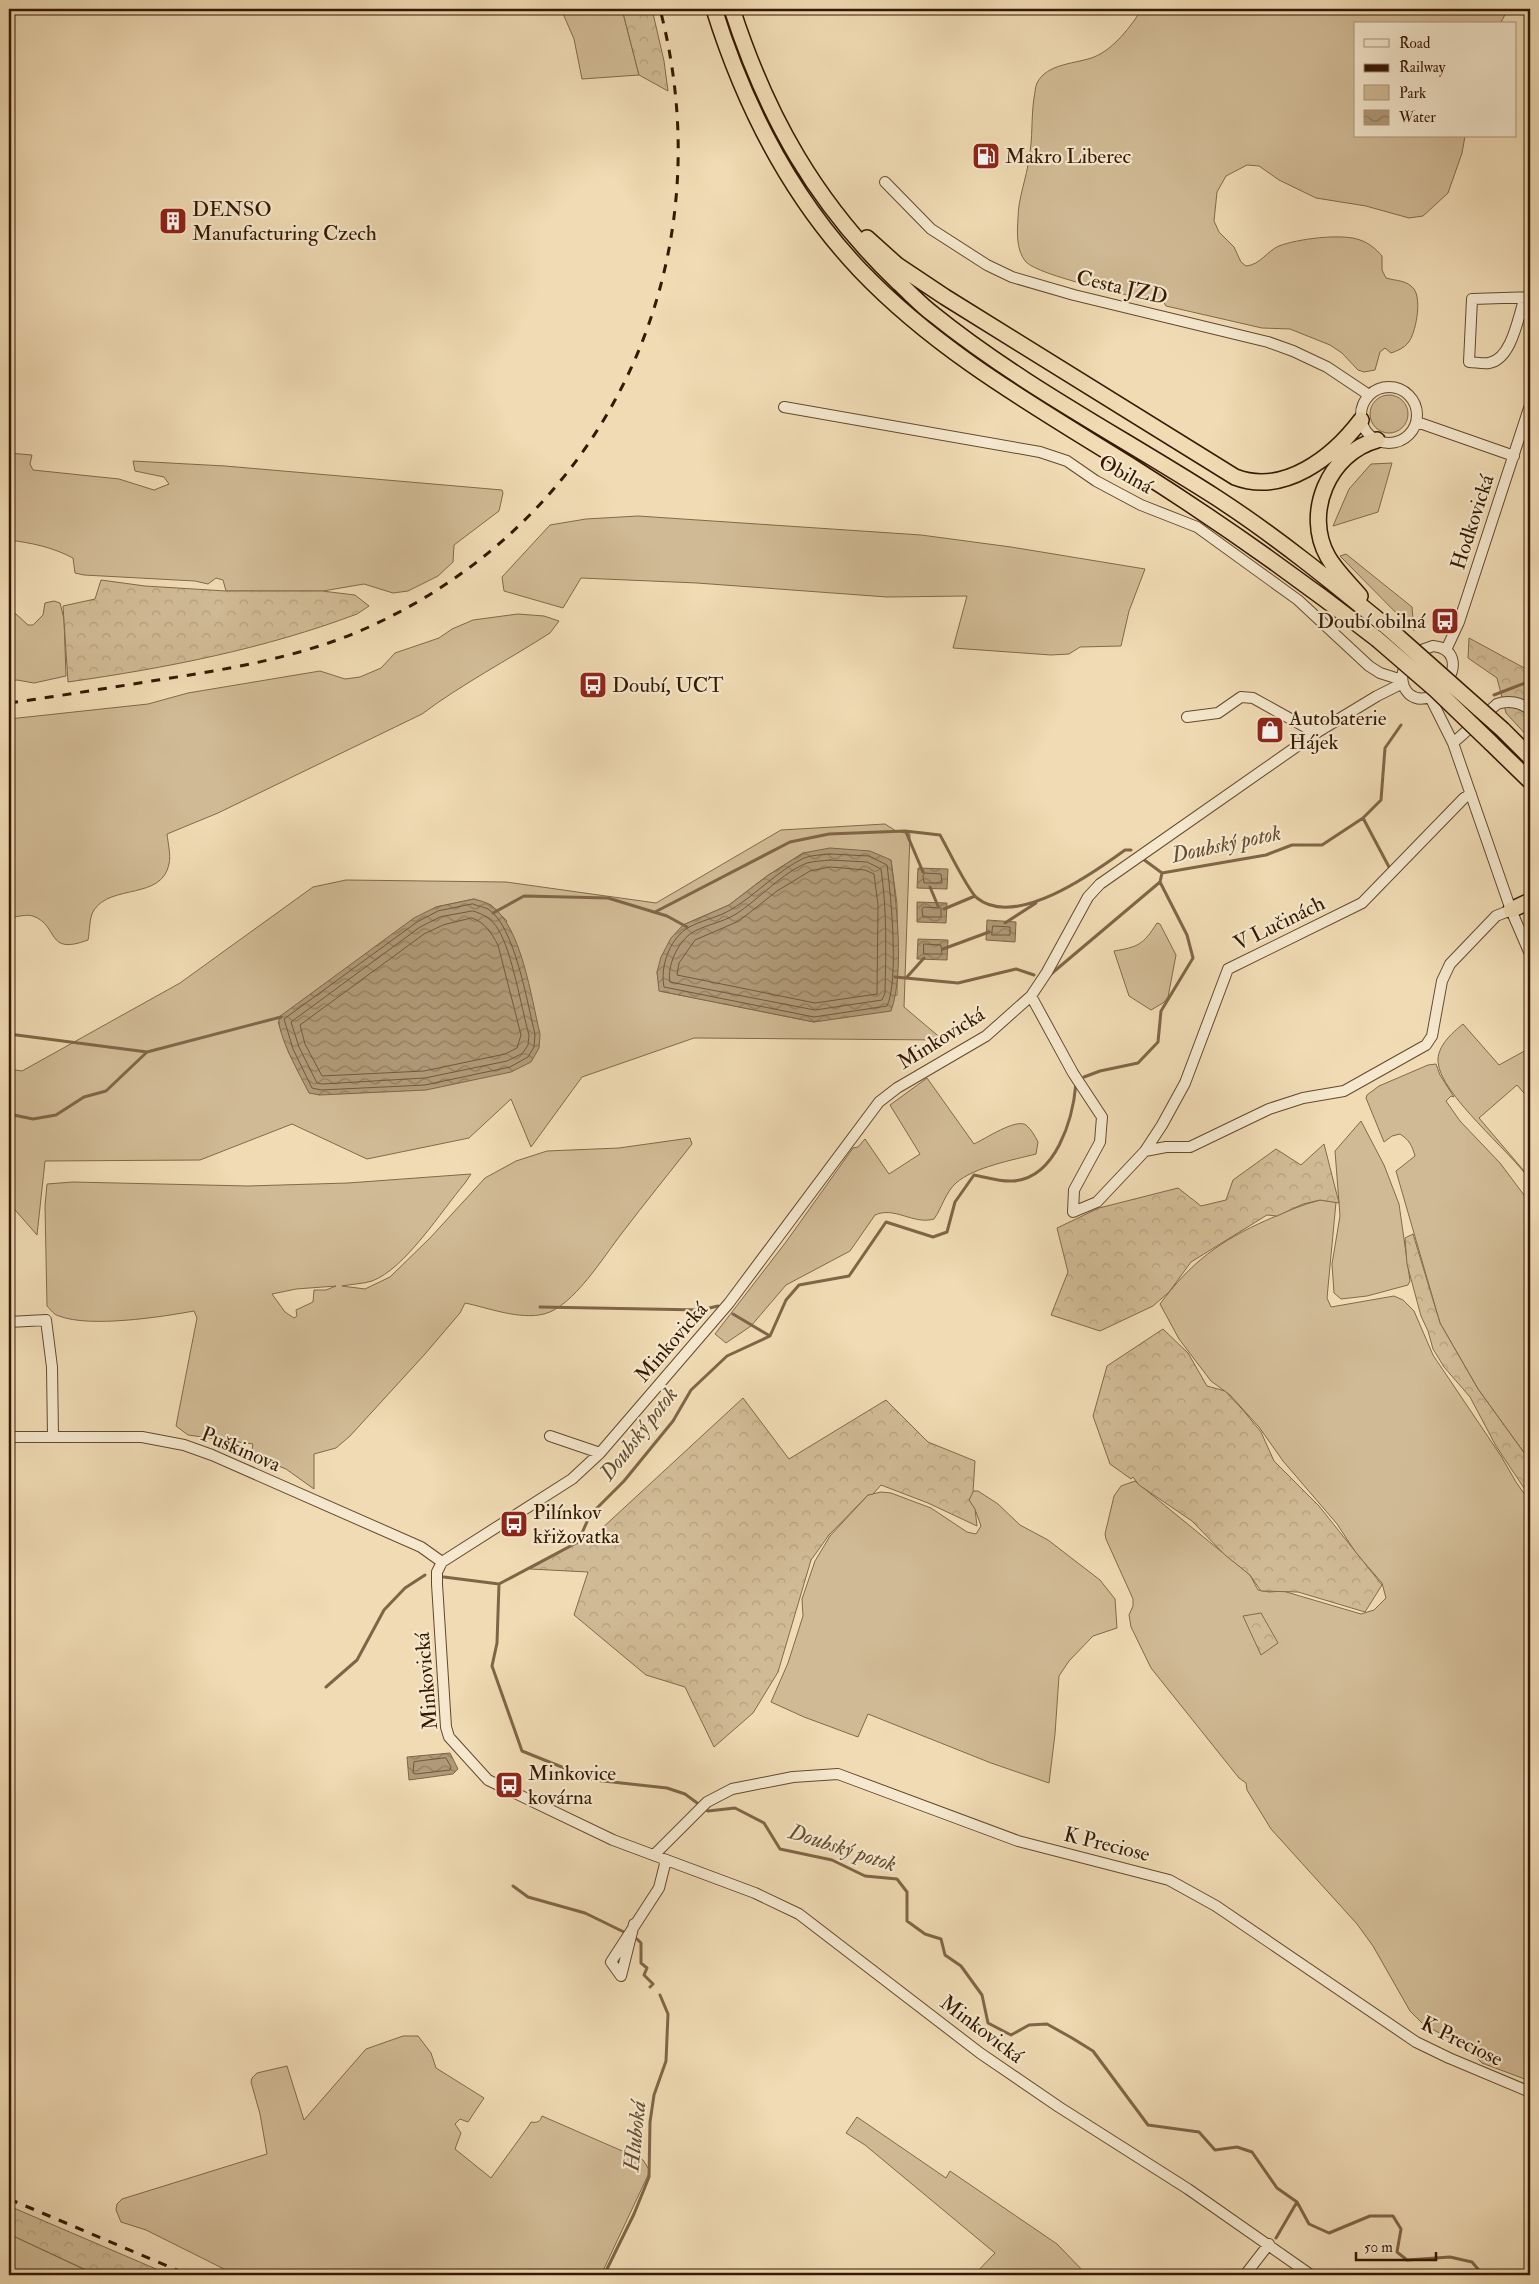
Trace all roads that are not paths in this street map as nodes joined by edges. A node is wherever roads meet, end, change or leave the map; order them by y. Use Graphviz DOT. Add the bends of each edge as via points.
graph roads {
  1 [pos="714,9"];
  2 [pos="732,9"];
  3 [pos="885,182"];
  4 [pos="815,185"];
  5 [pos="1528,297"];
  6 [pos="1369,395"];
  7 [pos="1530,405"];
  8 [pos="784,407"];
  9 [pos="1361,420"];
  10 [pos="1417,422"];
  11 [pos="1377,440"];
  12 [pos="1514,456"];
  13 [pos="1387,627"];
  14 [pos="1446,650"];
  15 [pos="1402,681"];
  16 [pos="1430,697"];
  17 [pos="1530,710"];
  18 [pos="1187,717"];
  19 [pos="1316,733"];
  20 [pos="1454,743"];
  21 [pos="1530,757"];
  22 [pos="1530,780"];
  23 [pos="1471,794"];
  24 [pos="1530,901"];
  25 [pos="1511,910"];
  26 [pos="1530,954"];
  27 [pos="1031,996"];
  28 [pos="1145,1151"];
  29 [pos="9,1322"];
  30 [pos="53,1436"];
  31 [pos="550,1436"];
  32 [pos="9,1437"];
  33 [pos="600,1453"];
  34 [pos="442,1562"];
  35 [pos="654,1855"];
  36 [pos="666,1860"];
  37 [pos="634,1924"];
  38 [pos="1530,2092"];
  39 [pos="1269,2244"];
  40 [pos="1245,2275"];
  41 [pos="1311,2275"];
  1 -- 22 [label="highway, bridge" via="730,61 776,156 824,227 860,270 921,327 989,377 1282,566 1436,690"];
  2 -- 4 [label="highway" via="769,106"];
  3 -- 6 [label="street, Cesta JZD" via="932,229 986,265 1012,277 1268,342 1327,367"];
  4 -- 9 [label="highway" via="897,265 1248,482 1263,483 1290,477 1312,465 1342,442"];
  4 -- 13 [label="highway" via="874,259 931,314 1022,378 1219,500 1292,551"];
  5 -- 5 [label="street" via="1472,299 1469,362 1489,363 1502,358"];
  6 -- 9 [label="street" via="1362,406"];
  6 -- 10 [label="street" via="1387,386 1406,392 1415,402"];
  7 -- 12 [label="street, Hodkovická"];
  8 -- 15 [label="street, Obilná" via="1040,452 1067,461 1141,505 1197,527 1298,600 1369,666"];
  9 -- 11 [label="street" via="1367,432"];
  10 -- 11 [label="street" via="1410,435 1398,442"];
  10 -- 12 [label="street"];
  11 -- 13 [label="highway" via="1357,448 1338,464 1319,506 1319,525 1328,557"];
  12 -- 14 [label="street, Hodkovická" via="1459,622"];
  13 -- 21 [label="highway, bridge"];
  14 -- 15 [label="street" via="1433,646 1422,648 1406,666"];
  14 -- 16 [label="street" via="1452,659 1452,673"];
  15 -- 16 [label="street" via="1413,696"];
  15 -- 19 [label="street, Minkovická"];
  16 -- 20 [label="street"];
  17 -- 20 [label="street" via="1520,704 1497,704"];
  18 -- 19 [label="street" via="1218,714 1241,697 1253,698"];
  19 -- 27 [label="street, Minkovická" via="1093,890"];
  20 -- 23 [label="street"];
  23 -- 25 [label="street"];
  23 -- 28 [label="street, V Lučinách" via="1362,903 1228,969 1185,1083"];
  24 -- 25 [label="highway"];
  25 -- 26 [label="street"];
  25 -- 28 [label="street" via="1496,916 1450,964 1442,981 1432,1036 1426,1044 1344,1091 1303,1098 1269,1109 1190,1146"];
  27 -- 28 [label="street, V Lučinách" via="1073,1073 1102,1117 1100,1142 1074,1190 1073,1212 1097,1202"];
  27 -- 33 [label="street, Minkovická" via="986,1036 879,1102 729,1303"];
  29 -- 30 [label="street" via="46,1320 52,1367"];
  30 -- 32 [label="street, Puškinova"];
  30 -- 34 [label="street, Puškinova" via="142,1437 184,1445 421,1547"];
  31 -- 33 [label="street"];
  33 -- 34 [label="street, Minkovická" via="572,1479"];
  34 -- 35 [label="street, Minkovická" via="436,1584 449,1737 488,1780 613,1840"];
  35 -- 36 [label="street, Minkovická"];
  35 -- 38 [label="street, K Preciose" via="707,1802 732,1789 793,1777 838,1774 1018,1841 1169,1880 1216,1906 1416,2042"];
  36 -- 37 [label="street" via="659,1888"];
  36 -- 39 [label="street, Minkovická" via="756,1893 799,1914 980,2053"];
  39 -- 40 [label="street"];
  39 -- 41 [label="street, Minkovická"];
}
